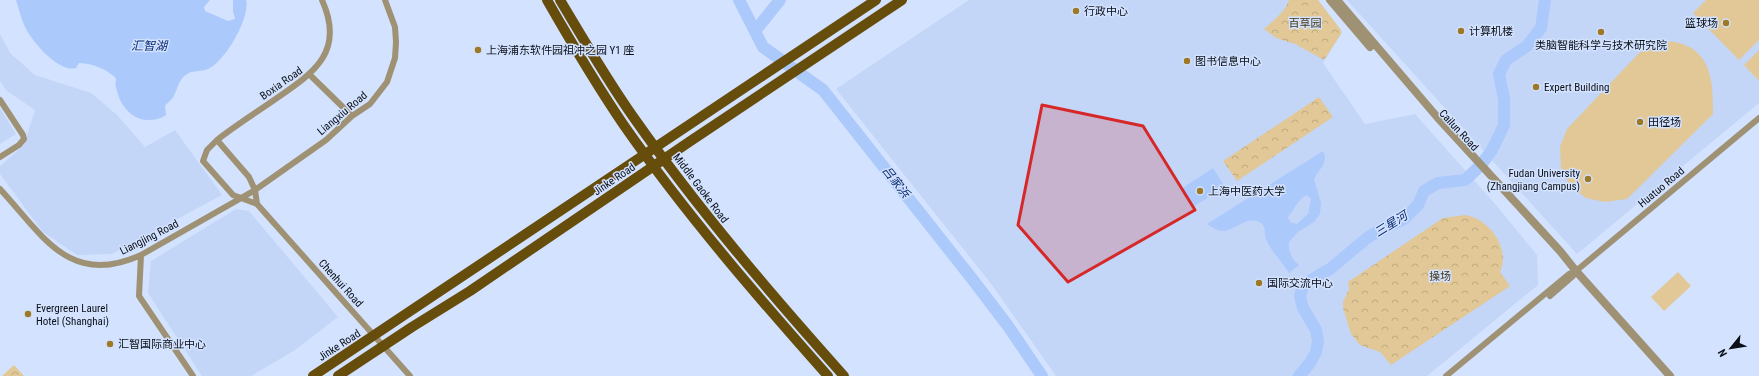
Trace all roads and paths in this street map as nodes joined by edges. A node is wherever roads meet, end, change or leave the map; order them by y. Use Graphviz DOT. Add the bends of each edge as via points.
graph roads {
  1 [pos="322,0"];
  2 [pos="385,0"];
  3 [pos="547,0"];
  4 [pos="560,0"];
  5 [pos="876,0"];
  6 [pos="902,0"];
  7 [pos="1330,0"];
  8 [pos="1337,0"];
  9 [pos="310,75"];
  10 [pos="0,100"];
  11 [pos="352,116"];
  12 [pos="1759,118"];
  13 [pos="217,140"];
  14 [pos="655,147"];
  15 [pos="645,154"];
  16 [pos="1471,156"];
  17 [pos="0,157"];
  18 [pos="664,159"];
  19 [pos="654,166"];
  20 [pos="0,189"];
  21 [pos="256,190"];
  22 [pos="239,199"];
  23 [pos="257,204"];
  24 [pos="141,255"];
  25 [pos="1576,271"];
  26 [pos="374,336"];
  27 [pos="383,346"];
  28 [pos="193,376"];
  29 [pos="313,376"];
  30 [pos="338,376"];
  31 [pos="410,376"];
  32 [pos="828,376"];
  33 [pos="844,376"];
  34 [pos="1446,376"];
  35 [pos="1452,376"];
  36 [pos="1670,376"];
  1 -- 9 [label="street, Boxia Road" via="328,17 329,36 322,60"];
  2 -- 11 [label="street, Liangxiu Road" via="391,12 396,42 395,58 380,93 370,104"];
  3 -- 15 [label="main road" via="605,96"];
  4 -- 14 [label="main road, Middle Gaoke Road" via="622,101"];
  5 -- 14 [label="main road, Jinke Road"];
  6 -- 18 [label="main road, Jinke Road"];
  7 -- 16 [label="street, Cailun Road" via="1353,29"];
  8 -- 16 [label="street, Cailun Road"];
  9 -- 11 [label="street"];
  9 -- 13 [label="street, Boxia Road"];
  10 -- 17 [label="street" via="24,139"];
  11 -- 21 [label="street, Liangxiu Road" via="326,140"];
  12 -- 25 [label="street, Huatuo Road"];
  13 -- 21 [label="street" via="249,176"];
  13 -- 22 [label="street" via="207,150 203,161 229,192"];
  14 -- 15 [label="main road, Jinke Road"];
  14 -- 18 [label="main road, Middle Gaoke Road"];
  15 -- 19 [label="main road"];
  15 -- 26 [label="main road, Jinke Road"];
  16 -- 25 [label="street, Cailun Road"];
  18 -- 19 [label="main road, Jinke Road"];
  18 -- 33 [label="main road, Middle Gaoke Road" via="723,237"];
  19 -- 27 [label="main road, Jinke Road" via="470,291"];
  19 -- 32 [label="main road" via="714,244"];
  20 -- 24 [label="street, Liangjing Road" via="42,238 74,260 88,264 110,265"];
  21 -- 22 [label="street, Liangjing Road"];
  21 -- 23 [label="street"];
  22 -- 23 [label="street"];
  22 -- 24 [label="street, Liangjing Road"];
  23 -- 26 [label="street, Chenhui Road"];
  24 -- 28 [label="street" via="139,296"];
  25 -- 34 [label="street, Huatuo Road" via="1569,274"];
  25 -- 35 [label="street, Huatuo Road" via="1560,288"];
  25 -- 36 [label="street, Cailun Road"];
  26 -- 27 [label="street, Chenhui Road"];
  26 -- 29 [label="main road, Jinke Road"];
  27 -- 30 [label="main road, Jinke Road"];
  27 -- 31 [label="street, Chenhui Road"];
}
